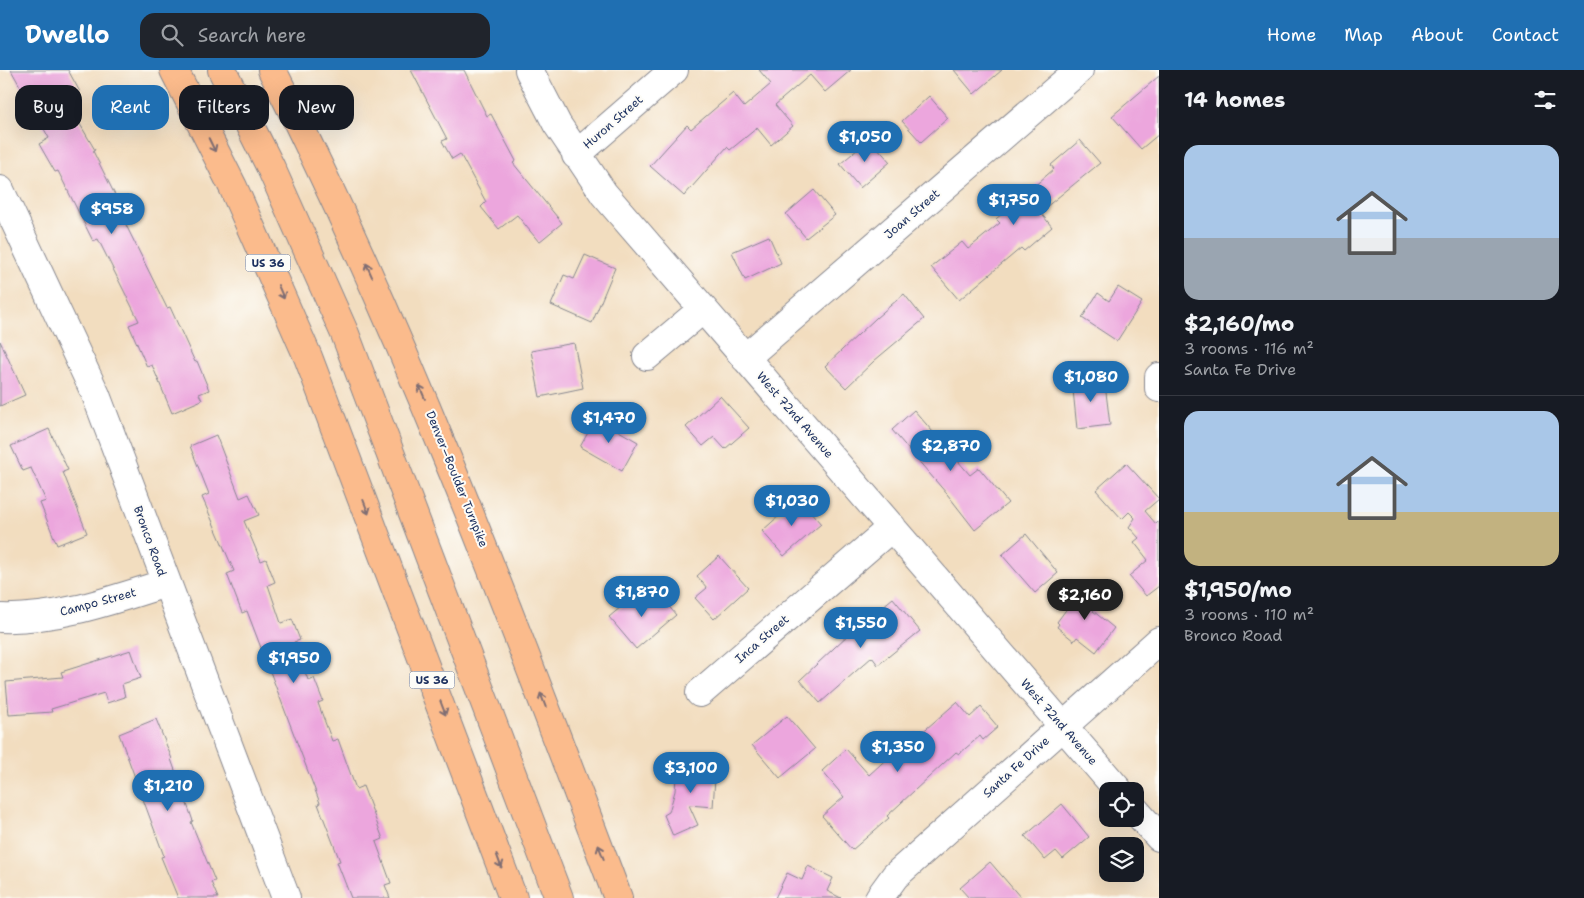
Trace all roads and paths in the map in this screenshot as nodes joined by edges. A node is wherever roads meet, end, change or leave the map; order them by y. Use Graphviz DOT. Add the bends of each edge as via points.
graph roads {
  1 [pos="174,70"];
  2 [pos="222,70"];
  3 [pos="272,70"];
  4 [pos="529,70"];
  5 [pos="674,70"];
  6 [pos="1079,70"];
  7 [pos="576,155"];
  8 [pos="0,191"];
  9 [pos="703,309"];
  10 [pos="647,356"];
  11 [pos="745,358"];
  12 [pos="1159,377"];
  13 [pos="1159,388"];
  14 [pos="892,527"];
  15 [pos="166,583"];
  16 [pos="0,618"];
  17 [pos="1159,641"];
  18 [pos="700,693"];
  19 [pos="1062,726"];
  20 [pos="1111,782"];
  21 [pos="1144,820"];
  22 [pos="1159,837"];
  23 [pos="286,898"];
  24 [pos="513,898"];
  25 [pos="558,898"];
  26 [pos="618,898"];
  27 [pos="879,898"];
  1 -- 24 [label="highway, US 36, one-way" via="233,187 308,357"];
  2 -- 25 [label="highway" via="271,168 345,334"];
  26 -- 3 [label="highway, Denver–Boulder Turnpike, one-way" via="425,400 341,208"];
  4 -- 7 [label="street, West 72nd Avenue"];
  5 -- 7 [label="street, Huron Street"];
  6 -- 11 [label="street, Joan Street"];
  7 -- 9 [label="street, West 72nd Avenue" via="604,194"];
  8 -- 15 [label="street, Bronco Road" via="96,395"];
  9 -- 10 [label="street"];
  9 -- 11 [label="street, West 72nd Avenue"];
  11 -- 14 [label="street, West 72nd Avenue"];
  12 -- 13 [label="street"];
  14 -- 18 [label="street, Inca Street"];
  14 -- 19 [label="street, West 72nd Avenue"];
  15 -- 16 [label="street, Campo Street" via="92,607 44,616"];
  15 -- 23 [label="street, Bronco Road"];
  17 -- 19 [label="street, Santa Fe Drive"];
  19 -- 20 [label="street, West 72nd Avenue"];
  19 -- 27 [label="street, Santa Fe Drive" via="894,876"];
  21 -- 22 [label="street"];
}
